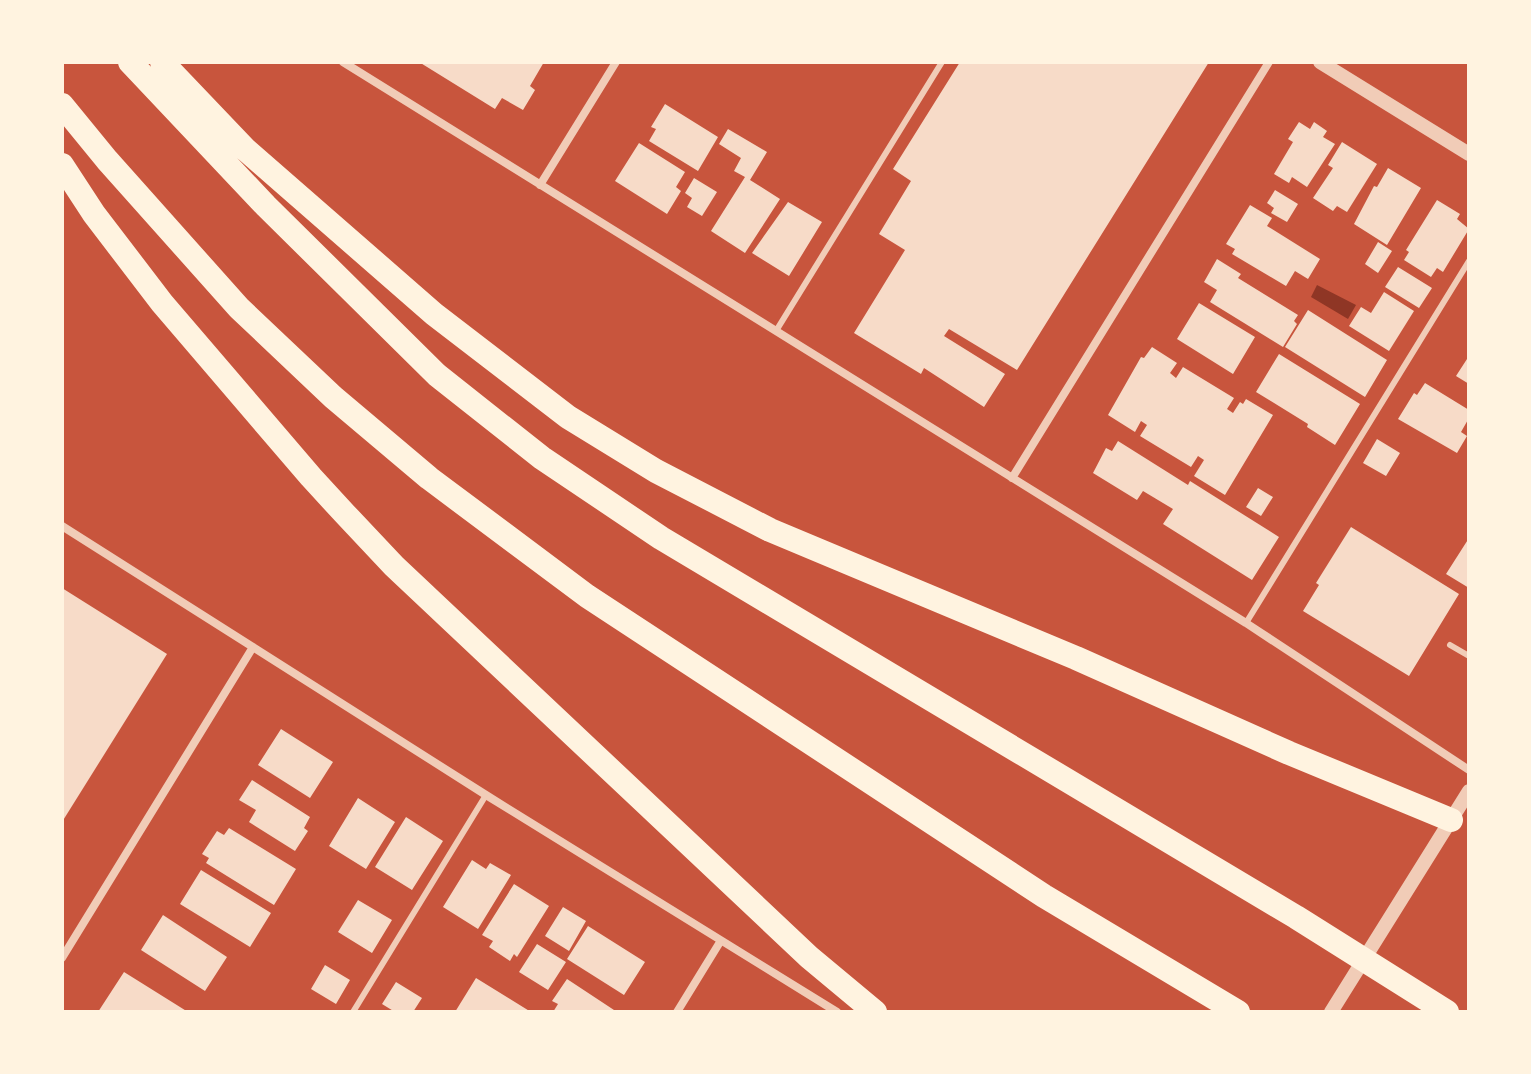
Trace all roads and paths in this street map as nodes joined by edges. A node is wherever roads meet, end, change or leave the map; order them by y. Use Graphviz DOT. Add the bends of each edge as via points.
graph roads {
  1 [pos="130,62"];
  2 [pos="162,62"];
  3 [pos="343,62"];
  4 [pos="616,62"];
  5 [pos="942,62"];
  6 [pos="1269,62"];
  7 [pos="1320,62"];
  8 [pos="62,105"];
  9 [pos="1469,154"];
  10 [pos="62,165"];
  11 [pos="540,185"];
  12 [pos="1469,261"];
  13 [pos="776,331"];
  14 [pos="1012,478"];
  15 [pos="62,526"];
  16 [pos="1246,623"];
  17 [pos="1450,645"];
  18 [pos="253,647"];
  19 [pos="1469,656"];
  20 [pos="1469,770"];
  21 [pos="1469,791"];
  22 [pos="486,795"];
  23 [pos="1451,820"];
  24 [pos="720,942"];
  25 [pos="62,958"];
  26 [pos="1438,1006"];
  27 [pos="353,1012"];
  28 [pos="677,1012"];
  29 [pos="837,1012"];
  30 [pos="875,1012"];
  31 [pos="1238,1012"];
  32 [pos="1331,1012"];
  1 -- 26 [label="highway" via="437,375 542,458 661,538"];
  2 -- 23 [label="highway" via="245,149 434,314 568,417 656,471 770,530"];
  3 -- 11 [label="street"];
  4 -- 11 [label="street"];
  5 -- 13 [label="lane"];
  6 -- 14 [label="street"];
  7 -- 9 [label="street"];
  8 -- 31 [label="highway" via="239,308 333,397 463,505 587,596 1044,896"];
  10 -- 30 [label="highway" via="162,303 394,566 809,957"];
  11 -- 13 [label="street"];
  12 -- 16 [label="lane"];
  13 -- 14 [label="street"];
  14 -- 16 [label="street"];
  15 -- 18 [label="street"];
  16 -- 20 [label="street"];
  17 -- 19 [label="lane"];
  18 -- 22 [label="street"];
  18 -- 25 [label="street"];
  21 -- 23 [label="street"];
  22 -- 24 [label="street"];
  22 -- 27 [label="lane"];
  23 -- 32 [label="street"];
  24 -- 28 [label="street"];
  24 -- 29 [label="street"];
}
